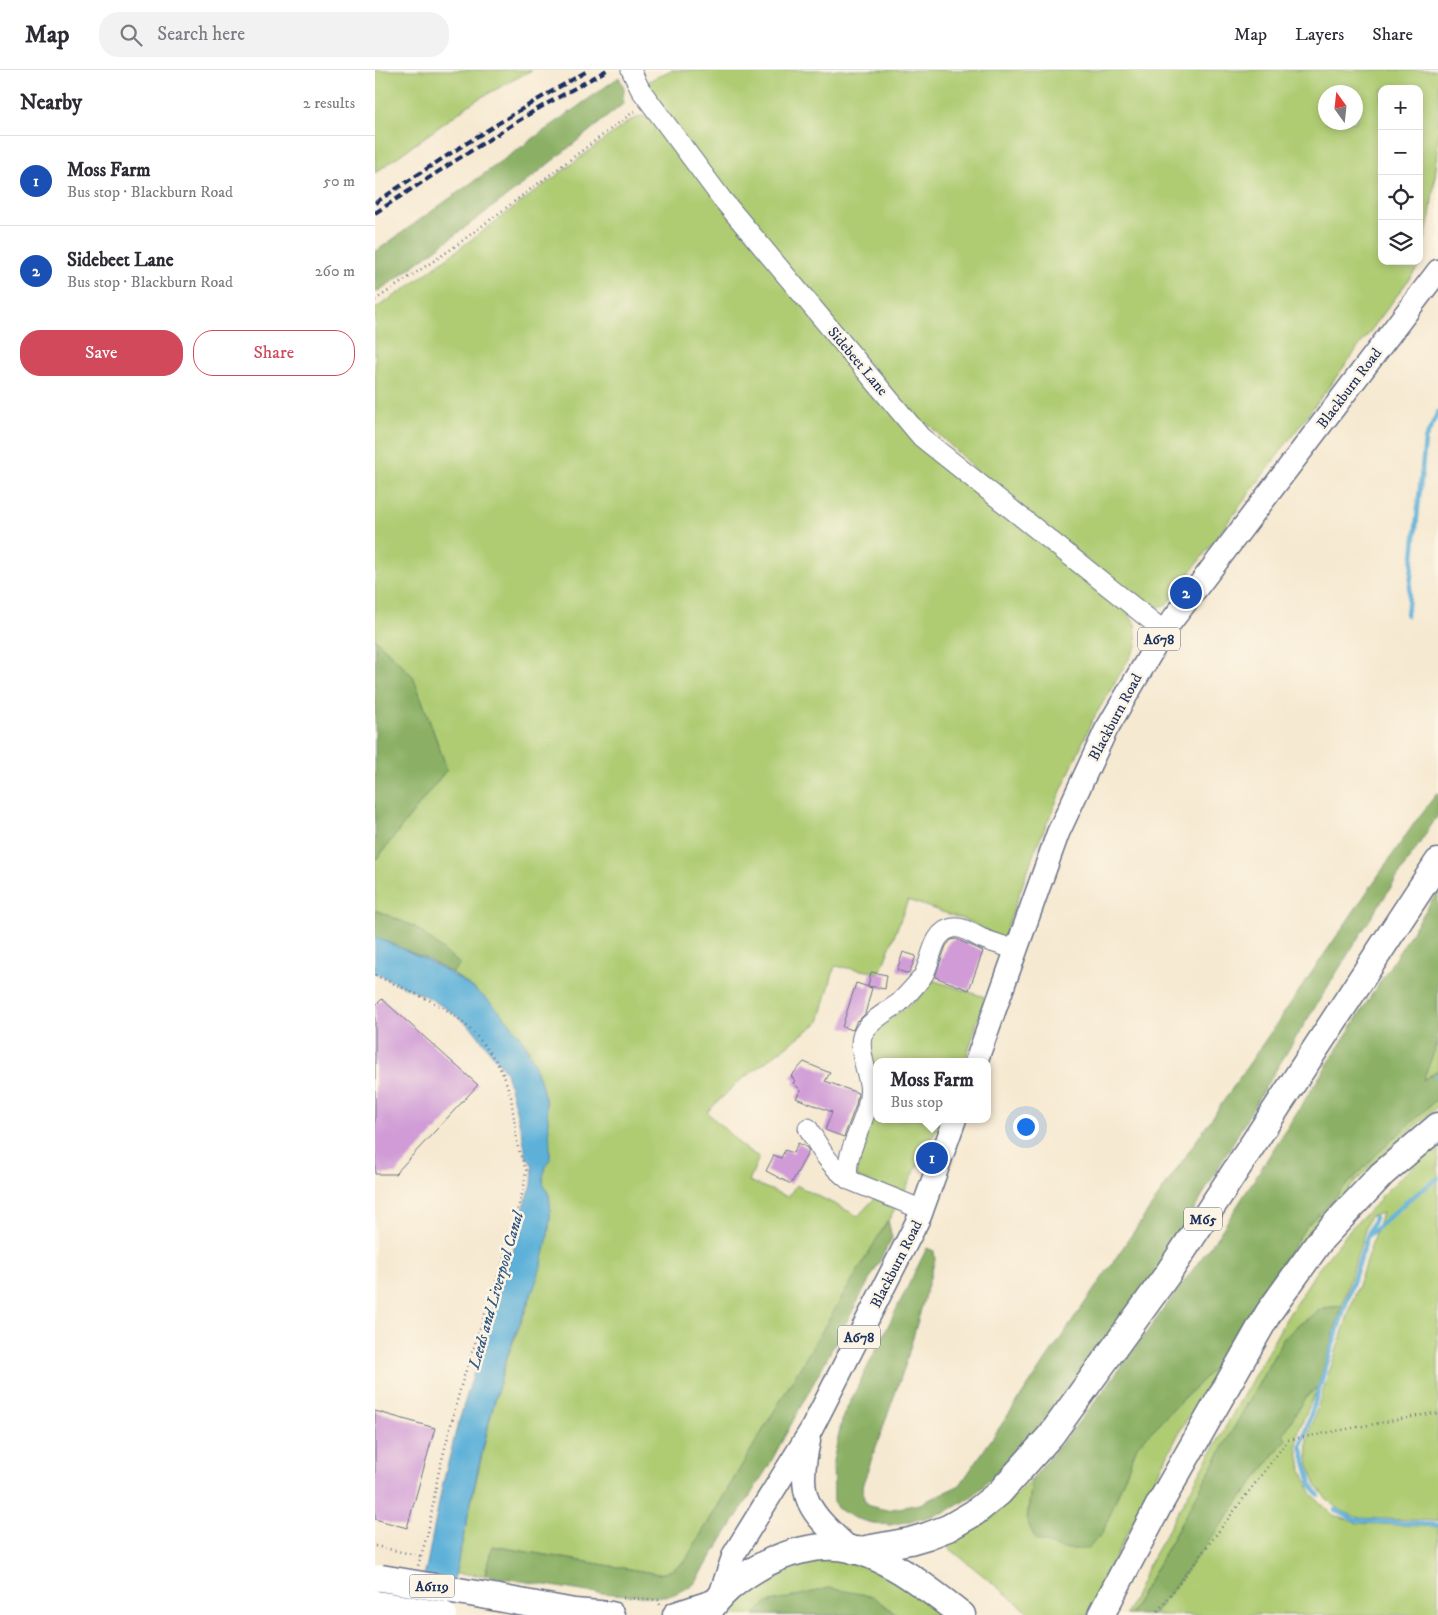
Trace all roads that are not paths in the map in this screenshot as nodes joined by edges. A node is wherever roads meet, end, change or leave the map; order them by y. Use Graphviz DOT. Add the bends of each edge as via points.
graph roads {
  1 [pos="631,70"];
  2 [pos="1438,270"];
  3 [pos="1164,631"];
  4 [pos="1438,862"];
  5 [pos="1017,950"];
  6 [pos="978,1058"];
  7 [pos="954,1123"];
  8 [pos="1438,1126"];
  9 [pos="808,1128"];
  10 [pos="849,1180"];
  11 [pos="923,1210"];
  12 [pos="811,1430"];
  13 [pos="853,1550"];
  14 [pos="378,1577"];
  15 [pos="375,1604"];
  16 [pos="713,1605"];
  17 [pos="444,1615"];
  18 [pos="611,1615"];
  19 [pos="676,1615"];
  20 [pos="962,1615"];
  21 [pos="1101,1615"];
  1 -- 3 [label="lane, Sidebeet Lane" via="645,96 722,199 921,437"];
  2 -- 3 [label="main road, Blackburn Road / A678"];
  3 -- 5 [label="main road, Blackburn Road / A678" via="1106,730 1059,833"];
  4 -- 13 [label="highway, M65" via="1167,1275 1051,1435 999,1493 974,1513 927,1536"];
  5 -- 6 [label="main road, Blackburn Road / A678"];
  5 -- 10 [label="lane" via="961,928 946,930 938,937 924,975 901,1001 863,1033 861,1051 870,1099 849,1161"];
  7 -- 11 [label="main road, Blackburn Road / A678"];
  8 -- 21 [label="highway" via="1382,1174 1322,1238 1269,1312 1159,1505"];
  9 -- 10 [label="lane" via="834,1169"];
  10 -- 11 [label="lane"];
  11 -- 12 [label="main road, Blackburn Road / A678"];
  12 -- 13 [label="main road, Blackburn Road / A678" via="803,1475 806,1496 817,1516"];
  12 -- 16 [label="main road, Blackburn Road / A678" via="734,1554"];
  13 -- 16 [label="highway, A678" via="826,1548 781,1557 745,1575"];
  13 -- 20 [label="highway, A678" via="912,1578"];
  14 -- 18 [label="highway, A6119, bridge" via="574,1612"];
  15 -- 17 [label="highway, A6119, bridge"];
  16 -- 19 [label="highway"];
}
